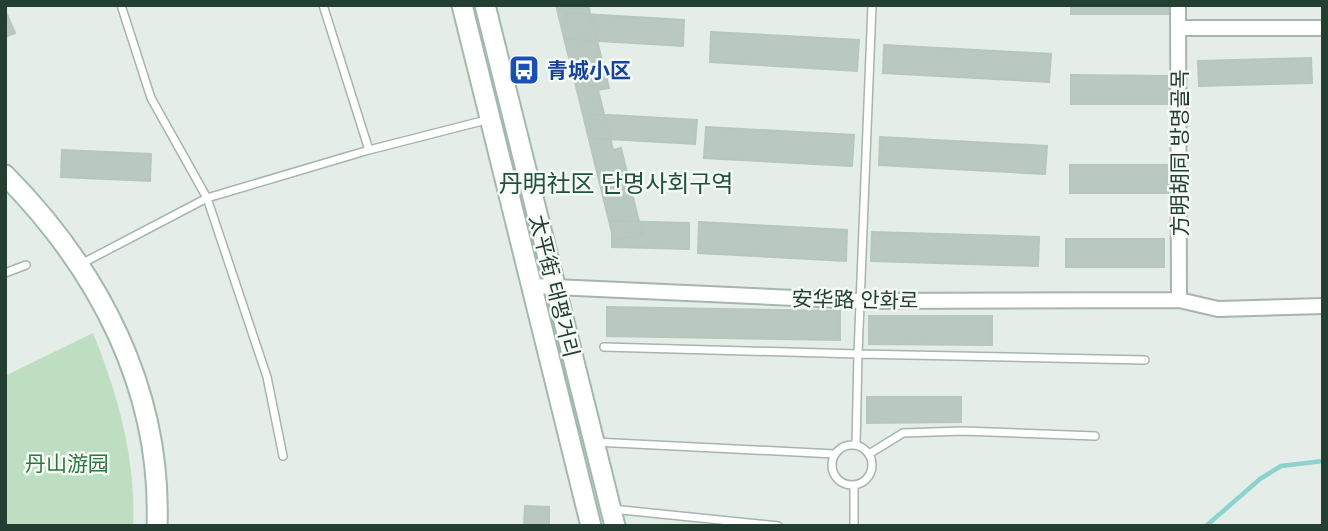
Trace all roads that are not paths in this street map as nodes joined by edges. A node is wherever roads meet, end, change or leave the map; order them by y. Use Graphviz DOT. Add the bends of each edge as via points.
graph roads {
  1 [pos="121,5"];
  2 [pos="323,5"];
  3 [pos="463,5"];
  4 [pos="485,5"];
  5 [pos="872,5"];
  6 [pos="1178,5"];
  7 [pos="1179,28"];
  8 [pos="1323,28"];
  9 [pos="490,119"];
  10 [pos="369,150"];
  11 [pos="5,175"];
  12 [pos="207,198"];
  13 [pos="80,264"];
  14 [pos="26,265"];
  15 [pos="5,273"];
  16 [pos="532,286"];
  17 [pos="554,286"];
  18 [pos="1179,300"];
  19 [pos="860,301"];
  20 [pos="1323,306"];
  21 [pos="604,346"];
  22 [pos="858,354"];
  23 [pos="1145,360"];
  24 [pos="1095,436"];
  25 [pos="594,442"];
  26 [pos="856,445"];
  27 [pos="835,454"];
  28 [pos="869,454"];
  29 [pos="283,456"];
  30 [pos="854,486"];
  31 [pos="613,517"];
  32 [pos="157,526"];
  33 [pos="591,526"];
  34 [pos="778,526"];
  35 [pos="853,526"];
  1 -- 12 [label="lane" via="151,98"];
  2 -- 10 [label="lane"];
  3 -- 9 [label="main road, 太平街 태평거리"];
  4 -- 17 [label="main road, 太平街 태평거리"];
  5 -- 19 [label="lane"];
  6 -- 7 [label="street, 方明胡同 방명골목"];
  7 -- 8 [label="street"];
  7 -- 18 [label="street, 方明胡同 방명골목"];
  9 -- 10 [label="lane"];
  9 -- 16 [label="main road, 太平街 태평거리"];
  10 -- 12 [label="lane"];
  11 -- 13 [label="main road"];
  12 -- 13 [label="lane"];
  12 -- 29 [label="lane" via="267,377"];
  13 -- 32 [label="main road" via="132,365 155,461"];
  14 -- 15 [label="lane"];
  16 -- 17 [label="street, 安华路 안화로"];
  16 -- 33 [label="main road, 太平街 태평거리"];
  17 -- 19 [label="street, 安华路 안화로"];
  17 -- 25 [label="main road, 太平街 태평거리"];
  18 -- 19 [label="street, 安华路 안화로"];
  18 -- 20 [label="street, 安华路 안화로" via="1218,309"];
  19 -- 22 [label="lane"];
  21 -- 22 [label="lane"];
  22 -- 23 [label="lane"];
  22 -- 26 [label="lane"];
  24 -- 28 [label="lane" via="903,433"];
  25 -- 27 [label="lane"];
  25 -- 31 [label="main road, 太平街 태평거리"];
  26 -- 27 [label="lane" via="844,446"];
  26 -- 28 [label="lane"];
  27 -- 30 [label="lane" via="833,473 841,483"];
  28 -- 30 [label="lane" via="871,474"];
  30 -- 35 [label="lane"];
  31 -- 34 [label="lane"];
}
